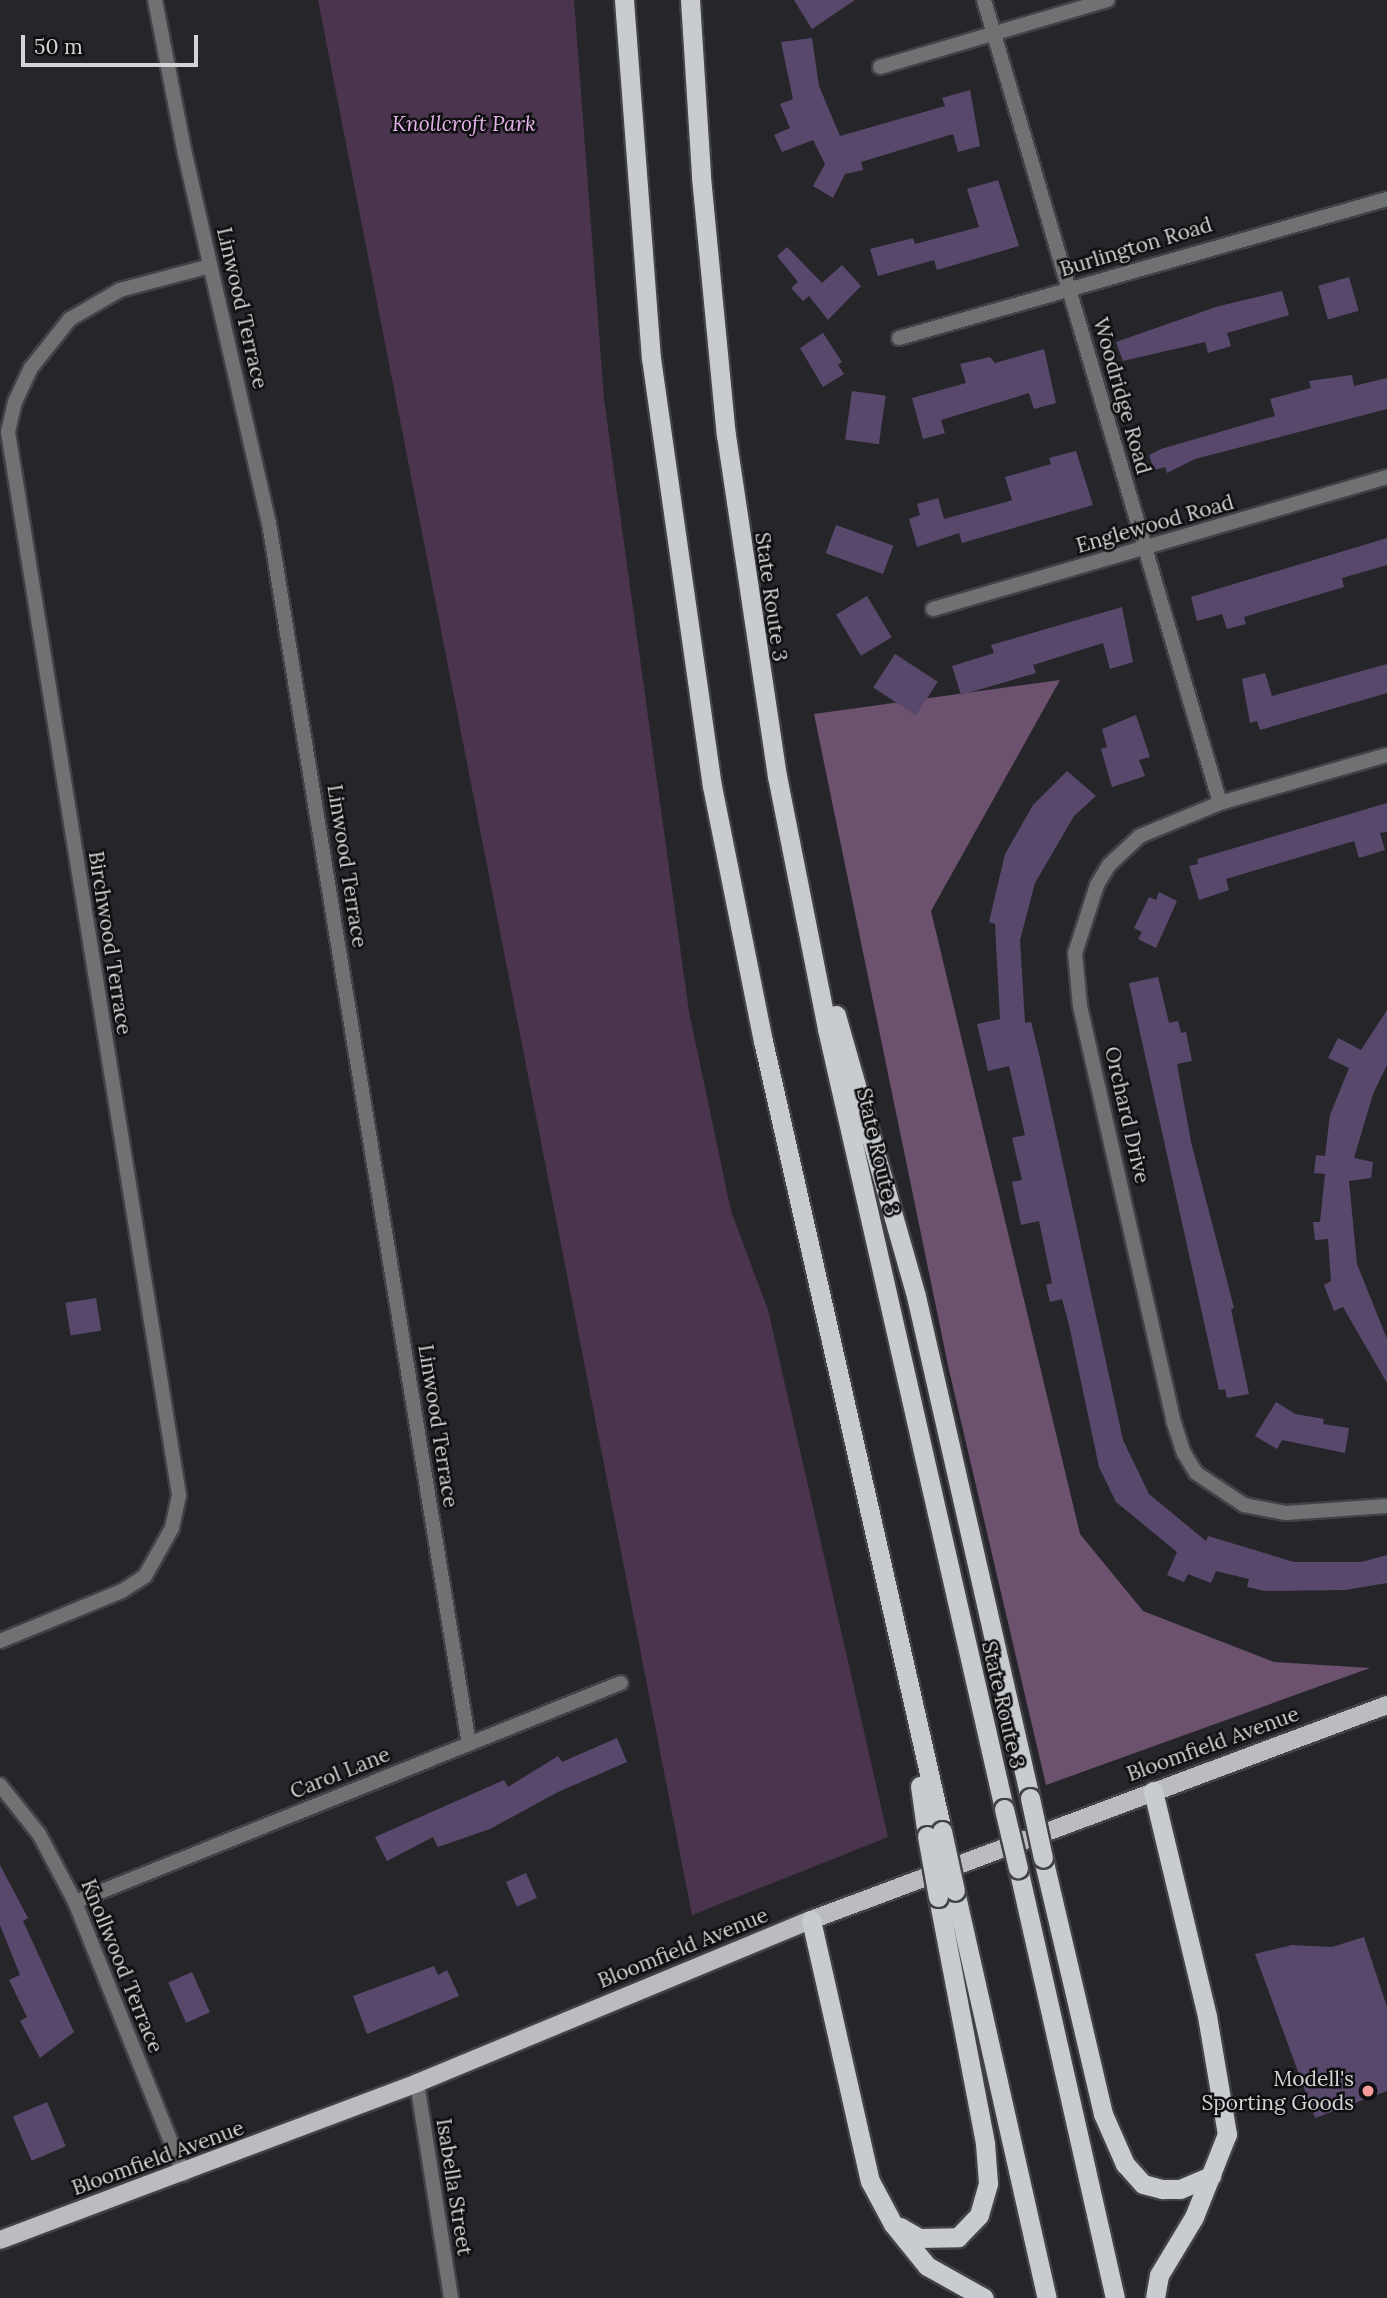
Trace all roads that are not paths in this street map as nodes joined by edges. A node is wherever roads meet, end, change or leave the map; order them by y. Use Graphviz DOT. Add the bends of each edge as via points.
graph roads {
  1 [pos="155,0"];
  2 [pos="624,0"];
  3 [pos="690,0"];
  4 [pos="984,0"];
  5 [pos="1107,0"];
  6 [pos="994,34"];
  7 [pos="880,67"];
  8 [pos="1387,199"];
  9 [pos="210,266"];
  10 [pos="1069,289"];
  11 [pos="899,338"];
  12 [pos="1387,477"];
  13 [pos="1145,549"];
  14 [pos="933,609"];
  15 [pos="1387,755"];
  16 [pos="1220,803"];
  17 [pos="793,860"];
  18 [pos="1387,1506"];
  19 [pos="0,1640"];
  20 [pos="621,1683"];
  21 [pos="1387,1705"];
  22 [pos="468,1744"];
  23 [pos="0,1786"];
  24 [pos="1153,1791"];
  25 [pos="947,1894"];
  26 [pos="75,1902"];
  27 [pos="811,1920"];
  28 [pos="417,2083"];
  29 [pos="184,2174"];
  30 [pos="1211,2176"];
  31 [pos="893,2224"];
  32 [pos="0,2240"];
  33 [pos="450,2298"];
  34 [pos="984,2298"];
  35 [pos="1047,2298"];
  36 [pos="1115,2298"];
  37 [pos="1155,2298"];
  1 -- 9 [label="street, Linwood Terrace"];
  2 -- 25 [label="highway, bridge" via="651,358 697,700 744,956 900,1650"];
  3 -- 17 [label="highway, State Route 3" via="701,177 726,435 754,642"];
  4 -- 6 [label="street, Woodridge Road"];
  5 -- 6 [label="street"];
  6 -- 7 [label="street"];
  6 -- 10 [label="street, Woodridge Road"];
  8 -- 10 [label="street, Burlington Road"];
  9 -- 19 [label="street, Birchwood Terrace" via="120,290 70,319 31,368 15,402 8,432 179,1495 172,1528 145,1576 110,1597"];
  9 -- 22 [label="street, Linwood Terrace" via="270,523"];
  10 -- 11 [label="street, Burlington Road"];
  10 -- 13 [label="street, Woodridge Road"];
  12 -- 13 [label="street, Englewood Road"];
  13 -- 14 [label="street, Englewood Road"];
  13 -- 16 [label="street, Woodridge Road"];
  15 -- 16 [label="street, Orchard Drive"];
  16 -- 18 [label="street, Orchard Drive" via="1140,836 1109,865 1087,907 1075,953 1080,1006 1173,1420 1196,1473 1244,1505 1296,1513"];
  17 -- 30 [label="highway, bridge" via="916,1296 1103,2114 1125,2164 1143,2183 1180,2189"];
  17 -- 36 [label="highway, State Route 3, bridge"];
  20 -- 22 [label="street, Carol Lane"];
  21 -- 24 [label="main road, Bloomfield Avenue"];
  22 -- 26 [label="street, Carol Lane"];
  23 -- 26 [label="street, Knollwood Terrace" via="38,1834"];
  24 -- 27 [label="main road, Bloomfield Avenue"];
  24 -- 30 [label="highway" via="1224,2097 1227,2134"];
  25 -- 31 [label="highway" via="988,2183 978,2215 958,2237 919,2238"];
  25 -- 35 [label="highway"];
  26 -- 29 [label="street, Knollwood Terrace"];
  27 -- 28 [label="main road, Bloomfield Avenue"];
  27 -- 31 [label="highway" via="870,2181"];
  28 -- 29 [label="main road, Bloomfield Avenue"];
  28 -- 33 [label="street, Isabella Street"];
  29 -- 32 [label="main road, Bloomfield Avenue"];
  30 -- 37 [label="highway" via="1194,2217 1159,2275"];
  31 -- 34 [label="highway" via="927,2266"];
}
